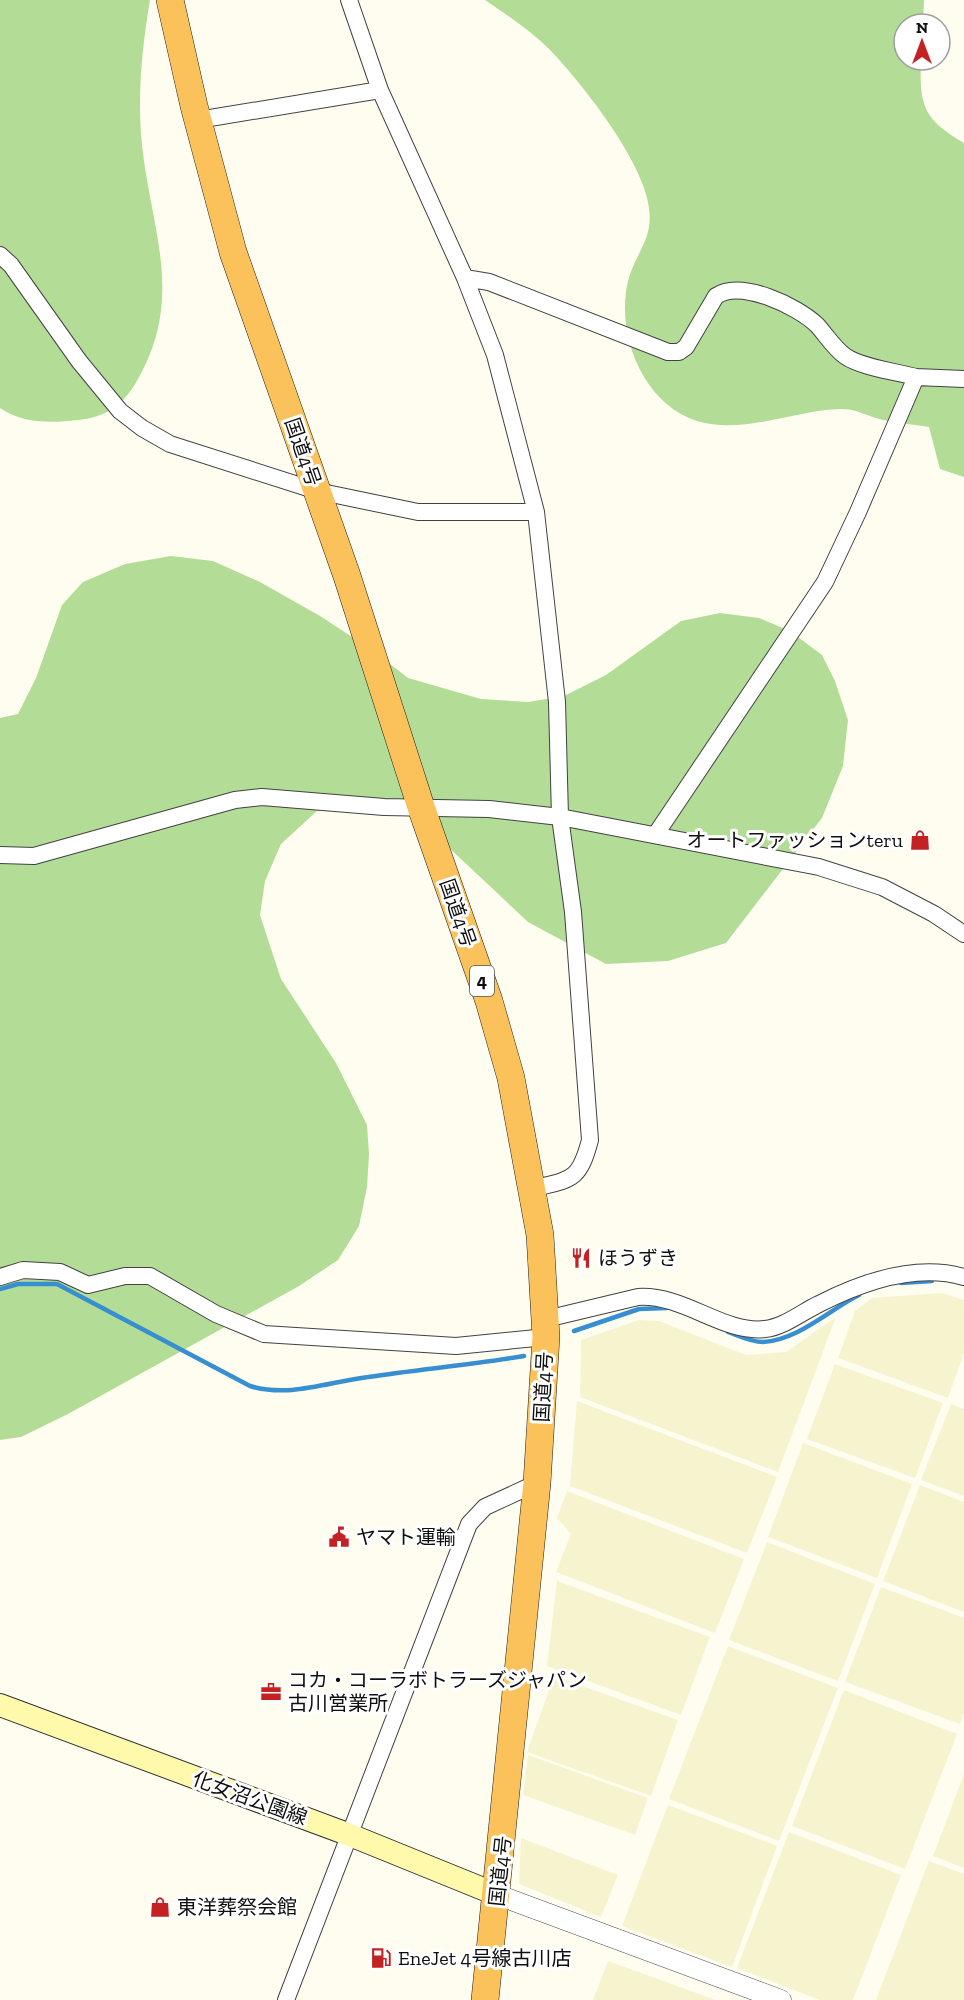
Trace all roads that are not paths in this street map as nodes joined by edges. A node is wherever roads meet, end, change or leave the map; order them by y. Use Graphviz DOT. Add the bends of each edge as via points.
graph roads {
  1 [pos="170,0"];
  2 [pos="349,0"];
  3 [pos="380,90"];
  4 [pos="198,120"];
  5 [pos="0,255"];
  6 [pos="465,278"];
  7 [pos="916,377"];
  8 [pos="964,379"];
  9 [pos="317,492"];
  10 [pos="536,512"];
  11 [pos="421,807"];
  12 [pos="560,817"];
  13 [pos="656,834"];
  14 [pos="0,855"];
  15 [pos="964,934"];
  16 [pos="531,1189"];
  17 [pos="0,1277"];
  18 [pos="964,1277"];
  19 [pos="546,1328"];
  20 [pos="537,1483"];
  21 [pos="0,1705"];
  22 [pos="350,1835"];
  23 [pos="498,1895"];
  24 [pos="286,2000"];
  25 [pos="485,2000"];
  26 [pos="781,2000"];
  1 -- 4 [label="highway, 国道4号 / 4"];
  2 -- 3 [label="street"];
  3 -- 4 [label="street"];
  3 -- 6 [label="street"];
  4 -- 9 [label="highway, 国道4号 / 4" via="233,252"];
  5 -- 9 [label="street" via="105,394 142,428 170,444"];
  6 -- 7 [label="street" via="489,282 679,352 686,347 716,296 738,289 782,302 815,323 845,356 855,361"];
  6 -- 10 [label="street" via="495,355"];
  7 -- 8 [label="street"];
  7 -- 13 [label="street" via="825,582"];
  9 -- 10 [label="street" via="418,512"];
  9 -- 11 [label="highway, 国道4号 / 4"];
  10 -- 12 [label="street" via="557,702"];
  11 -- 12 [label="street"];
  11 -- 14 [label="street" via="262,797 235,800 34,856"];
  11 -- 16 [label="highway, 国道4号 / 4" via="489,1001 511,1078"];
  12 -- 13 [label="street"];
  12 -- 16 [label="street" via="573,912 590,1140 583,1167 572,1177"];
  13 -- 15 [label="street" via="819,867 882,887"];
  16 -- 19 [label="highway, 国道4号 / 4" via="540,1235"];
  17 -- 19 [label="street" via="23,1270 60,1272 88,1284 125,1276 150,1276 224,1318 264,1334 456,1346"];
  18 -- 19 [label="street" via="902,1275 880,1279 766,1329 744,1328 654,1296 638,1297"];
  19 -- 20 [label="highway, 国道4号 / 4"];
  20 -- 22 [label="street" via="485,1507 469,1524"];
  20 -- 23 [label="highway, 国道4号 / 4"];
  21 -- 22 [label="main road, 化女沼公園線"];
  22 -- 23 [label="main road, 化女沼公園線"];
  22 -- 24 [label="street"];
  23 -- 25 [label="highway, 国道4号 / 4"];
  23 -- 26 [label="street"];
}
